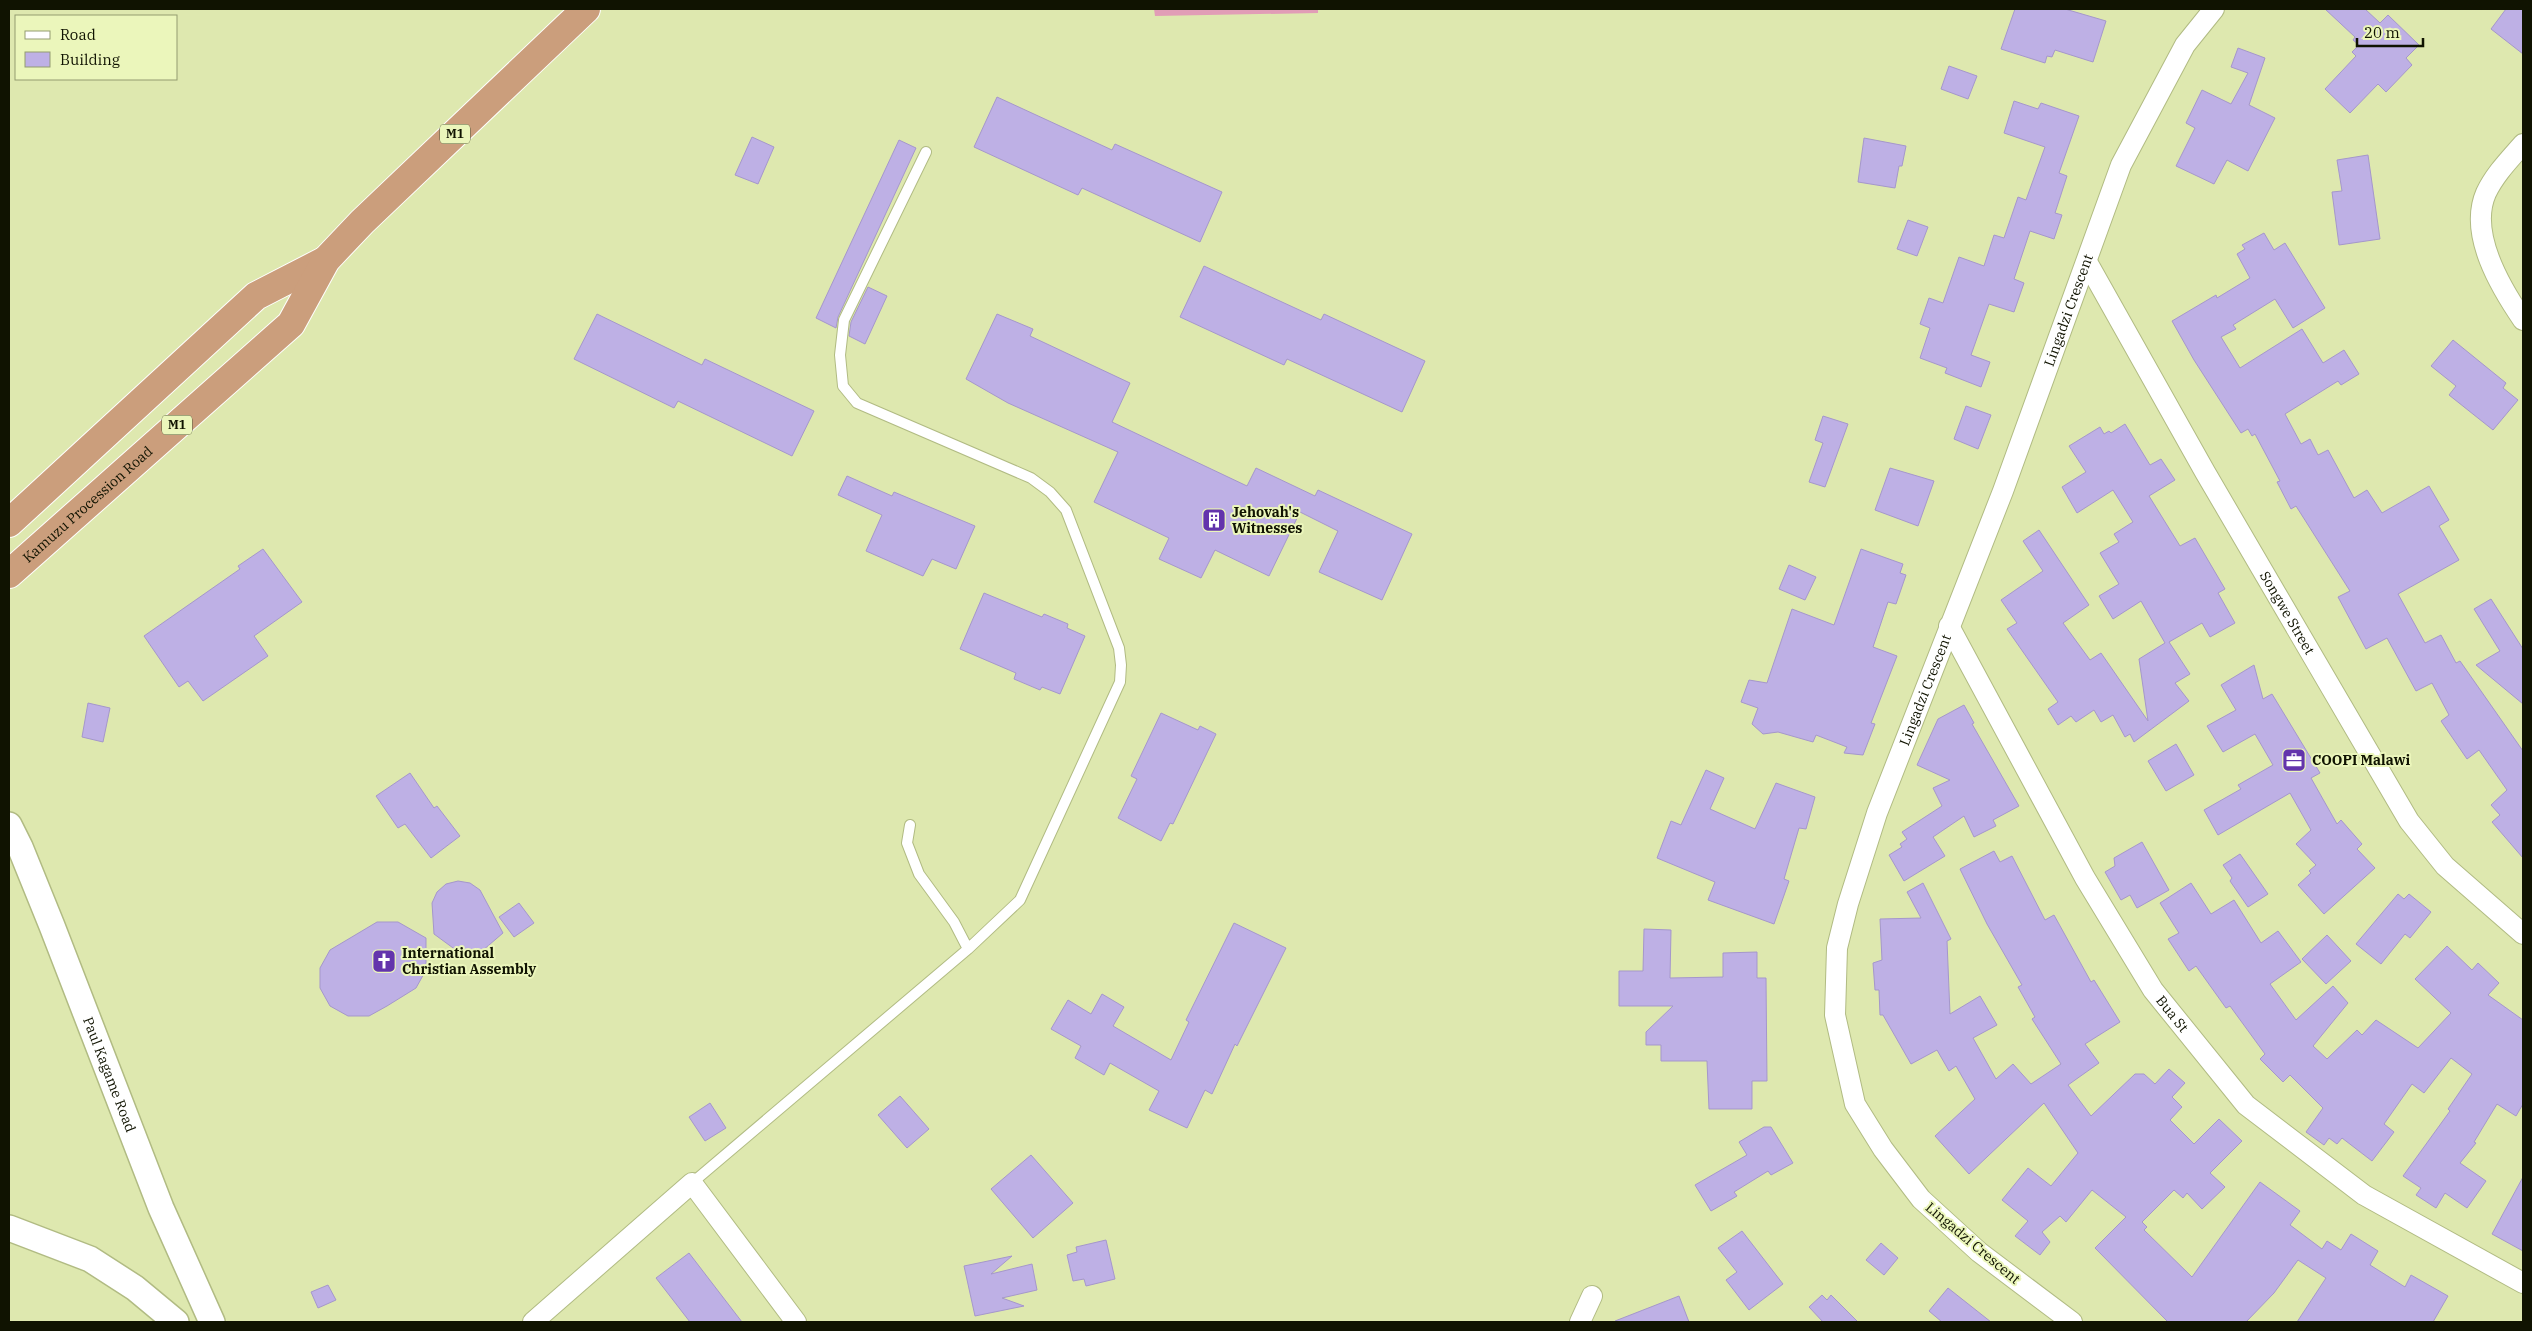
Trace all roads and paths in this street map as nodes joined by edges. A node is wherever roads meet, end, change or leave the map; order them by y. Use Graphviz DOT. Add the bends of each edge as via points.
graph roads {
  1 [pos="586,9"];
  2 [pos="2214,9"];
  3 [pos="2523,144"];
  4 [pos="926,152"];
  5 [pos="326,260"];
  6 [pos="2087,262"];
  7 [pos="2523,320"];
  8 [pos="9,523"];
  9 [pos="9,574"];
  10 [pos="1949,626"];
  11 [pos="9,825"];
  12 [pos="910,825"];
  13 [pos="2523,934"];
  14 [pos="968,949"];
  15 [pos="692,1182"];
  16 [pos="9,1228"];
  17 [pos="2523,1283"];
  18 [pos="1592,1296"];
  19 [pos="176,1322"];
  20 [pos="212,1322"];
  21 [pos="532,1322"];
  22 [pos="796,1322"];
  23 [pos="1580,1322"];
  24 [pos="2072,1322"];
  1 -- 5 [label="highway, Kamuzu Procession Road / M1"];
  2 -- 6 [label="street, Lingadzi Crescent" via="2185,45 2121,165"];
  3 -- 7 [label="street" via="2494,179 2481,212 2482,231 2492,266 2505,294"];
  4 -- 14 [label="lane" via="844,320 840,355 843,386 857,403 1032,478 1050,492 1066,510 1119,648 1121,665 1120,682 1020,900"];
  5 -- 8 [label="highway, Kamuzu Procession Road / M1" via="256,296"];
  5 -- 9 [label="highway, Kamuzu Procession Road / M1" via="292,324"];
  6 -- 10 [label="street, Lingadzi Crescent" via="2003,491"];
  6 -- 13 [label="street, Songwe Street" via="2205,472 2409,821 2445,866"];
  10 -- 17 [label="street, Bua St" via="2086,878 2153,990 2246,1105 2364,1194"];
  10 -- 24 [label="street, Lingadzi Crescent" via="1878,813 1848,904 1837,948 1835,1015 1855,1104 1883,1149 1921,1199 1979,1252"];
  11 -- 20 [label="street, Paul Kagame Road" via="45,908 161,1208"];
  12 -- 14 [label="lane" via="907,843 920,874 954,922"];
  14 -- 15 [label="lane"];
  15 -- 21 [label="street"];
  15 -- 22 [label="street"];
  16 -- 19 [label="street" via="90,1259 135,1288"];
  18 -- 23 [label="street"];
}
